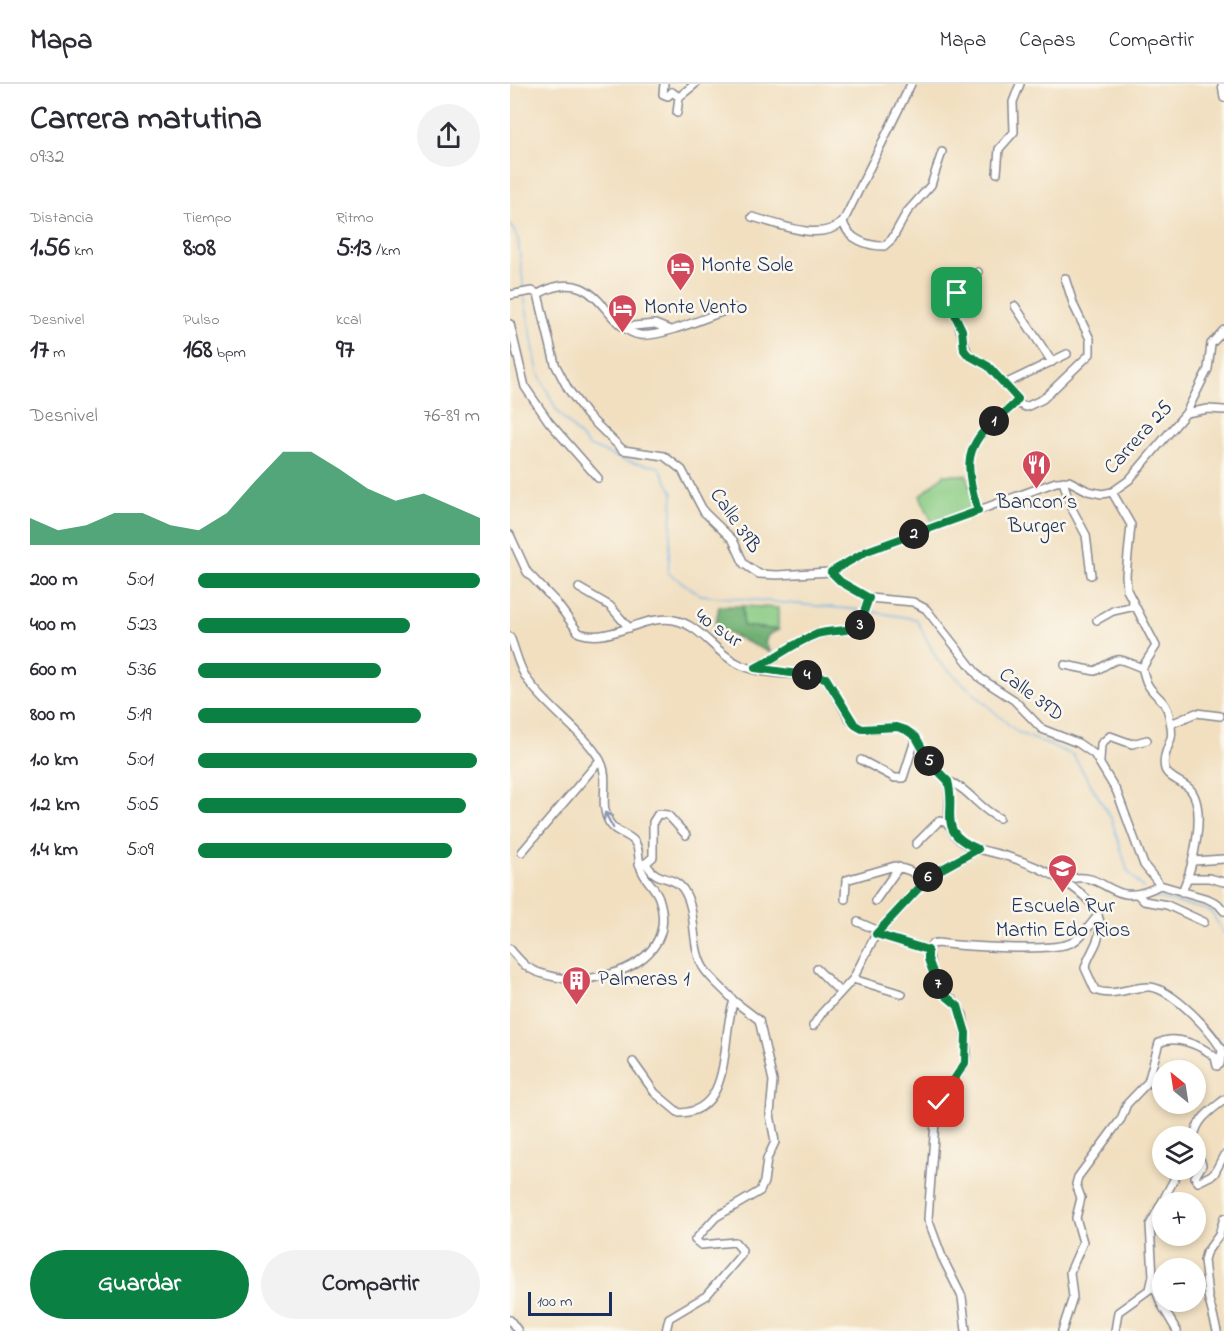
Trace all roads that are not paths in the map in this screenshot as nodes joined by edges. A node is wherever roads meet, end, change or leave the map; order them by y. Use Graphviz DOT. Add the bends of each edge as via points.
graph roads {
  1 [pos="664,84"];
  2 [pos="695,84"];
  3 [pos="911,84"];
  4 [pos="1020,84"];
  5 [pos="1222,84"];
  6 [pos="672,88"];
  7 [pos="679,97"];
  8 [pos="1224,98"];
  9 [pos="677,113"];
  10 [pos="942,152"];
  11 [pos="997,173"];
  12 [pos="752,217"];
  13 [pos="843,222"];
  14 [pos="978,272"];
  15 [pos="1065,278"];
  16 [pos="535,293"];
  17 [pos="512,294"];
  18 [pos="1015,306"];
  19 [pos="734,308"];
  20 [pos="510,324"];
  21 [pos="623,327"];
  22 [pos="670,330"];
  23 [pos="1224,330"];
  24 [pos="1067,354"];
  25 [pos="1052,363"];
  26 [pos="1006,383"];
  27 [pos="1016,404"];
  28 [pos="1224,410"];
  29 [pos="1186,413"];
  30 [pos="598,478"];
  31 [pos="1063,481"];
  32 [pos="1112,492"];
  33 [pos="978,511"];
  34 [pos="510,535"];
  35 [pos="831,572"];
  36 [pos="1091,575"];
  37 [pos="579,588"];
  38 [pos="869,598"];
  39 [pos="1135,606"];
  40 [pos="1097,620"];
  41 [pos="629,628"];
  42 [pos="510,637"];
  43 [pos="1065,664"];
  44 [pos="755,668"];
  45 [pos="1142,668"];
  46 [pos="1220,716"];
  47 [pos="1170,724"];
  48 [pos="916,737"];
  49 [pos="1147,740"];
  50 [pos="600,760"];
  51 [pos="861,760"];
  52 [pos="1100,761"];
  53 [pos="948,781"];
  54 [pos="999,818"];
  55 [pos="951,827"];
  56 [pos="686,835"];
  57 [pos="916,844"];
  58 [pos="978,849"];
  59 [pos="522,852"];
  60 [pos="1224,859"];
  61 [pos="1193,861"];
  62 [pos="643,864"];
  63 [pos="899,867"];
  64 [pos="1188,878"];
  65 [pos="924,881"];
  66 [pos="1062,881"];
  67 [pos="1224,882"];
  68 [pos="1160,885"];
  69 [pos="1182,892"];
  70 [pos="1139,894"];
  71 [pos="845,899"];
  72 [pos="875,901"];
  73 [pos="1224,911"];
  74 [pos="1098,915"];
  75 [pos="858,922"];
  76 [pos="1204,922"];
  77 [pos="878,933"];
  78 [pos="510,949"];
  79 [pos="928,950"];
  80 [pos="817,969"];
  81 [pos="853,980"];
  82 [pos="840,992"];
  83 [pos="902,994"];
  84 [pos="734,1001"];
  85 [pos="813,1026"];
  86 [pos="1223,1052"];
  87 [pos="633,1062"];
  88 [pos="1224,1100"];
  89 [pos="1196,1126"];
  90 [pos="1224,1155"];
  91 [pos="1206,1178"];
  92 [pos="1174,1180"];
  93 [pos="1224,1218"];
  94 [pos="1152,1263"];
  95 [pos="1152,1283"];
  96 [pos="1166,1312"];
  97 [pos="510,1320"];
  98 [pos="518,1331"];
  99 [pos="666,1331"];
  100 [pos="966,1331"];
  101 [pos="1062,1331"];
  102 [pos="1115,1331"];
  103 [pos="1177,1331"];
  104 [pos="1216,1331"];
  1 -- 6 [label="street" via="663,94 668,96"];
  2 -- 7 [label="street"];
  3 -- 13 [label="street"];
  4 -- 11 [label="street" via="1013,108 1014,132 999,149"];
  5 -- 8 [label="street"];
  6 -- 7 [label="street"];
  7 -- 9 [label="street"];
  10 -- 13 [label="street" via="931,185 884,246 858,240"];
  12 -- 13 [label="street" via="818,232 828,232"];
  14 -- 26 [label="street" via="957,293 952,309 962,330 964,350"];
  15 -- 27 [label="street" via="1090,339 1090,354 1036,404"];
  16 -- 17 [label="street"];
  16 -- 21 [label="street" via="562,286 585,291 601,302"];
  16 -- 35 [label="street, Calle 39B" via="561,377 615,446 664,456 682,470 704,512 733,540 750,570 777,575"];
  18 -- 25 [label="street"];
  19 -- 22 [label="street"];
  20 -- 30 [label="street" via="528,392"];
  21 -- 22 [label="street" via="655,324"];
  21 -- 22 [label="street" via="646,336"];
  23 -- 29 [label="street, Carrera 25" via="1211,344 1208,369"];
  24 -- 25 [label="street"];
  25 -- 26 [label="street"];
  26 -- 27 [label="street" via="1017,395"];
  27 -- 33 [label="street" via="972,444 970,469"];
  28 -- 29 [label="street"];
  29 -- 32 [label="street, Carrera 25" via="1129,480"];
  31 -- 32 [label="street, Carrera 25" via="1094,494"];
  31 -- 33 [label="street"];
  31 -- 36 [label="street" via="1086,535"];
  32 -- 39 [label="street" via="1131,525 1125,583"];
  33 -- 35 [label="street" via="867,551"];
  34 -- 41 [label="street, 40 sur" via="527,572 579,633 596,637"];
  35 -- 38 [label="street"];
  37 -- 41 [label="street" via="610,606"];
  38 -- 44 [label="street" via="863,620 852,630 814,635"];
  38 -- 52 [label="street, Calle 39D" via="913,602 926,609 980,678 1014,700 1042,729 1086,747"];
  39 -- 40 [label="street"];
  39 -- 45 [label="street" via="1156,646"];
  41 -- 44 [label="street, 40 sur" via="656,621 678,621 702,634 735,662"];
  42 -- 50 [label="street" via="528,681"];
  43 -- 45 [label="street" via="1095,671 1119,659"];
  44 -- 48 [label="street, 40 sur" via="826,678 855,725 872,729 897,727"];
  45 -- 47 [label="street" via="1148,686 1166,705"];
  46 -- 47 [label="street" via="1196,713"];
  47 -- 61 [label="street" via="1165,769 1188,787 1195,800"];
  48 -- 51 [label="street" via="903,778 895,778"];
  48 -- 53 [label="street" via="931,764"];
  49 -- 52 [label="street" via="1132,744 1117,737 1104,739"];
  50 -- 59 [label="street"];
  62 -- 50 [label="street, one-way" via="634,841 616,830 605,814 606,782"];
  52 -- 68 [label="street, Calle 39D" via="1117,792 1144,865"];
  53 -- 54 [label="street" via="959,785 980,808"];
  53 -- 55 [label="street"];
  55 -- 57 [label="street" via="939,821"];
  55 -- 58 [label="street" via="960,840"];
  56 -- 62 [label="street" via="668,815 658,814 653,822 653,857"];
  58 -- 65 [label="street"];
  58 -- 66 [label="street" via="1012,858"];
  60 -- 61 [label="street"];
  61 -- 64 [label="street"];
  62 -- 78 [label="street" via="659,896 663,921 653,950 640,961 610,974 578,980 531,969"];
  62 -- 84 [label="street" via="652,873 676,882 685,892 702,966"];
  63 -- 65 [label="street"];
  63 -- 71 [label="street" via="849,878 845,882"];
  63 -- 72 [label="street"];
  64 -- 67 [label="street"];
  64 -- 69 [label="street"];
  65 -- 77 [label="street"];
  66 -- 70 [label="street" via="1078,876 1092,878 1121,896"];
  66 -- 74 [label="street" via="1085,897"];
  68 -- 69 [label="street"];
  68 -- 70 [label="street"];
  69 -- 73 [label="street" via="1218,904"];
  70 -- 76 [label="street" via="1144,901 1167,905"];
  74 -- 79 [label="street" via="1075,941 1064,945 1003,948 937,943"];
  74 -- 86 [label="street" via="1100,931 1085,968 1095,990 1111,994 1158,988 1178,1000"];
  75 -- 77 [label="street"];
  77 -- 79 [label="street"];
  77 -- 81 [label="street"];
  79 -- 100 [label="street" via="940,991 958,1006 966,1033 965,1063 936,1108 928,1219 962,1297"];
  80 -- 82 [label="street"];
  81 -- 82 [label="street"];
  81 -- 83 [label="street"];
  82 -- 85 [label="street"];
  84 -- 87 [label="street" via="721,1076 700,1108 679,1113 655,1093"];
  84 -- 99 [label="street" via="759,1020 772,1081 770,1114 775,1142 760,1191 724,1211 694,1240 701,1245 735,1242 742,1250 741,1256 706,1296 669,1318"];
  86 -- 101 [label="street" via="1217,1066 1215,1057 1199,1046 1187,1042 1159,1043 1148,1082 1127,1104 1121,1119 1078,1177 1080,1198 1076,1218 1083,1242 1070,1272 1073,1297"];
  88 -- 89 [label="street"];
  90 -- 91 [label="street" via="1214,1174"];
  92 -- 94 [label="street" via="1150,1225"];
  93 -- 104 [label="street" via="1204,1260"];
  95 -- 102 [label="street" via="1141,1298 1118,1312"];
  96 -- 103 [label="street"];
  97 -- 98 [label="street"];
}
